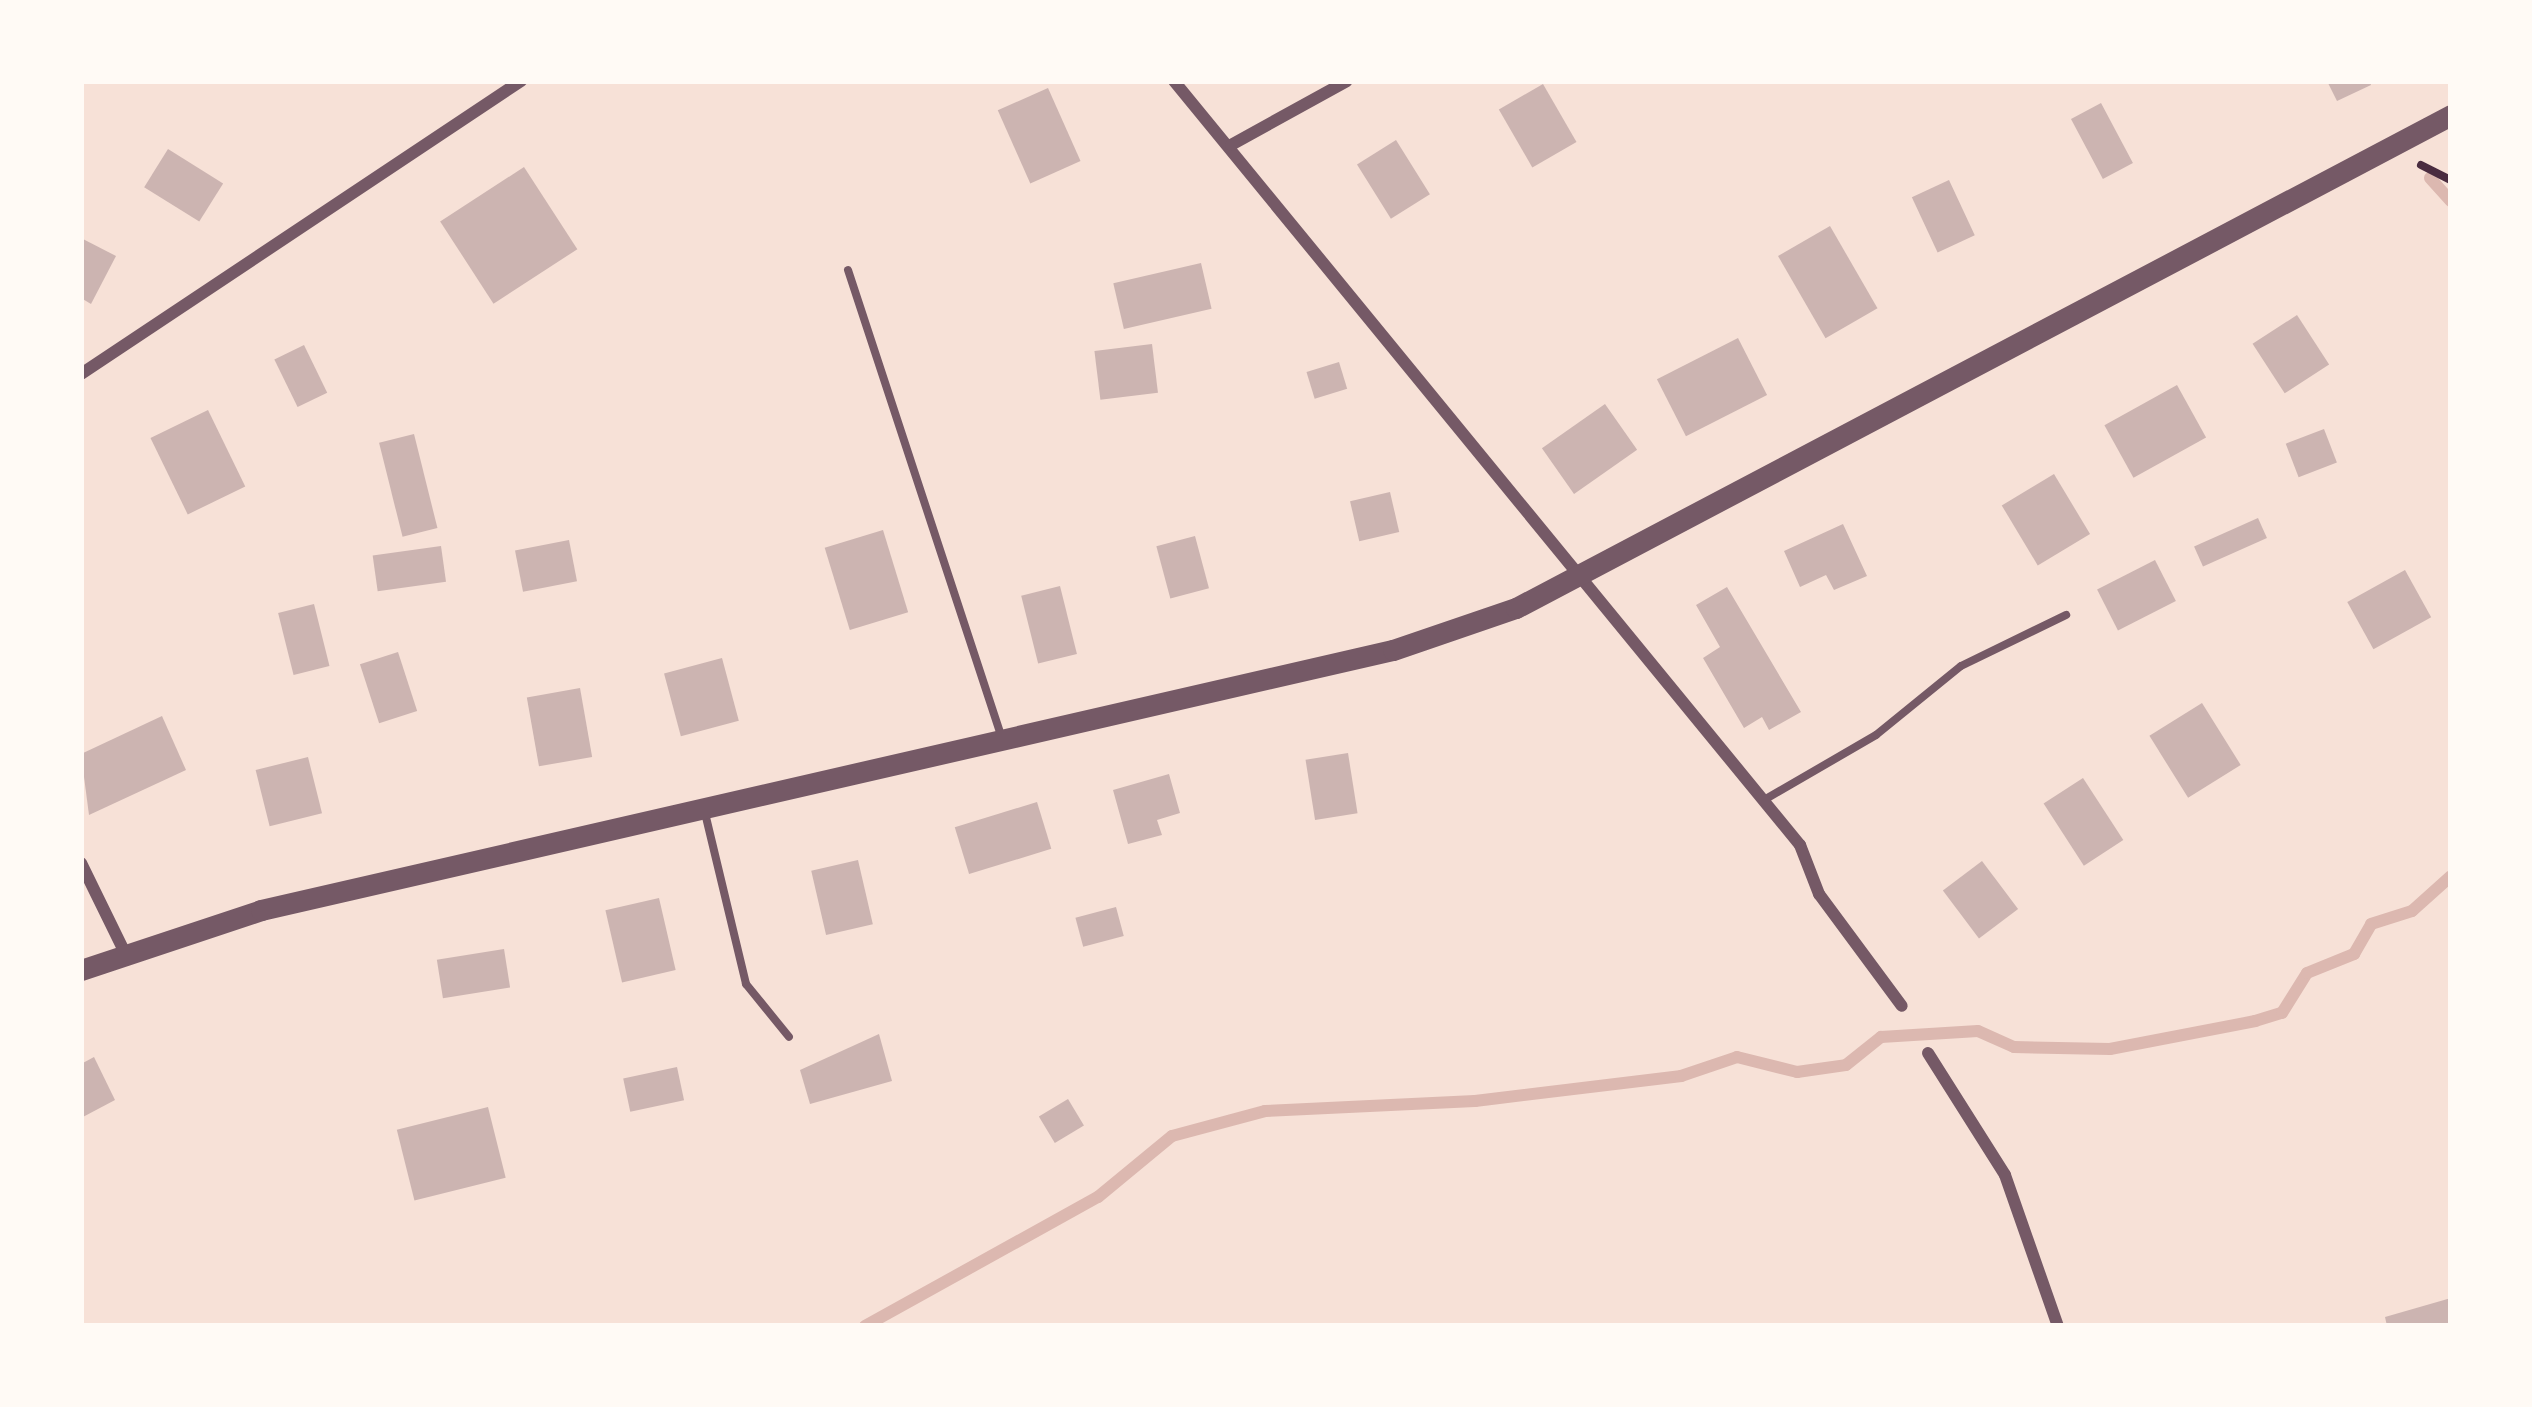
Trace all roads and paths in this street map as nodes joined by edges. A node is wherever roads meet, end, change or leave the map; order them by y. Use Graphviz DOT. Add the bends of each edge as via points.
graph roads {
  1 [pos="521,81"];
  2 [pos="1174,81"];
  3 [pos="1347,81"];
  4 [pos="2451,115"];
  5 [pos="1231,145"];
  6 [pos="2414,163"];
  7 [pos="2451,181"];
  8 [pos="848,270"];
  9 [pos="81,374"];
  10 [pos="1576,582"];
  11 [pos="2066,615"];
  12 [pos="1003,742"];
  13 [pos="1764,800"];
  14 [pos="703,808"];
  15 [pos="81,862"];
  16 [pos="125,953"];
  17 [pos="81,970"];
  18 [pos="1902,1006"];
  19 [pos="789,1037"];
  20 [pos="1928,1053"];
  21 [pos="2058,1326"];
  1 -- 9 [label="street"];
  2 -- 5 [label="street"];
  3 -- 5 [label="street"];
  4 -- 10 [label="street"];
  5 -- 10 [label="street"];
  6 -- 7 [label="path"];
  8 -- 12 [label="lane"];
  10 -- 12 [label="street" via="1393,650"];
  10 -- 13 [label="street"];
  11 -- 13 [label="lane" via="1961,666 1876,735"];
  12 -- 14 [label="street"];
  13 -- 18 [label="street"];
  14 -- 16 [label="street" via="261,910"];
  14 -- 19 [label="lane" via="746,984"];
  15 -- 16 [label="street"];
  16 -- 17 [label="street"];
  20 -- 21 [label="street" via="2022,1215"];
}
